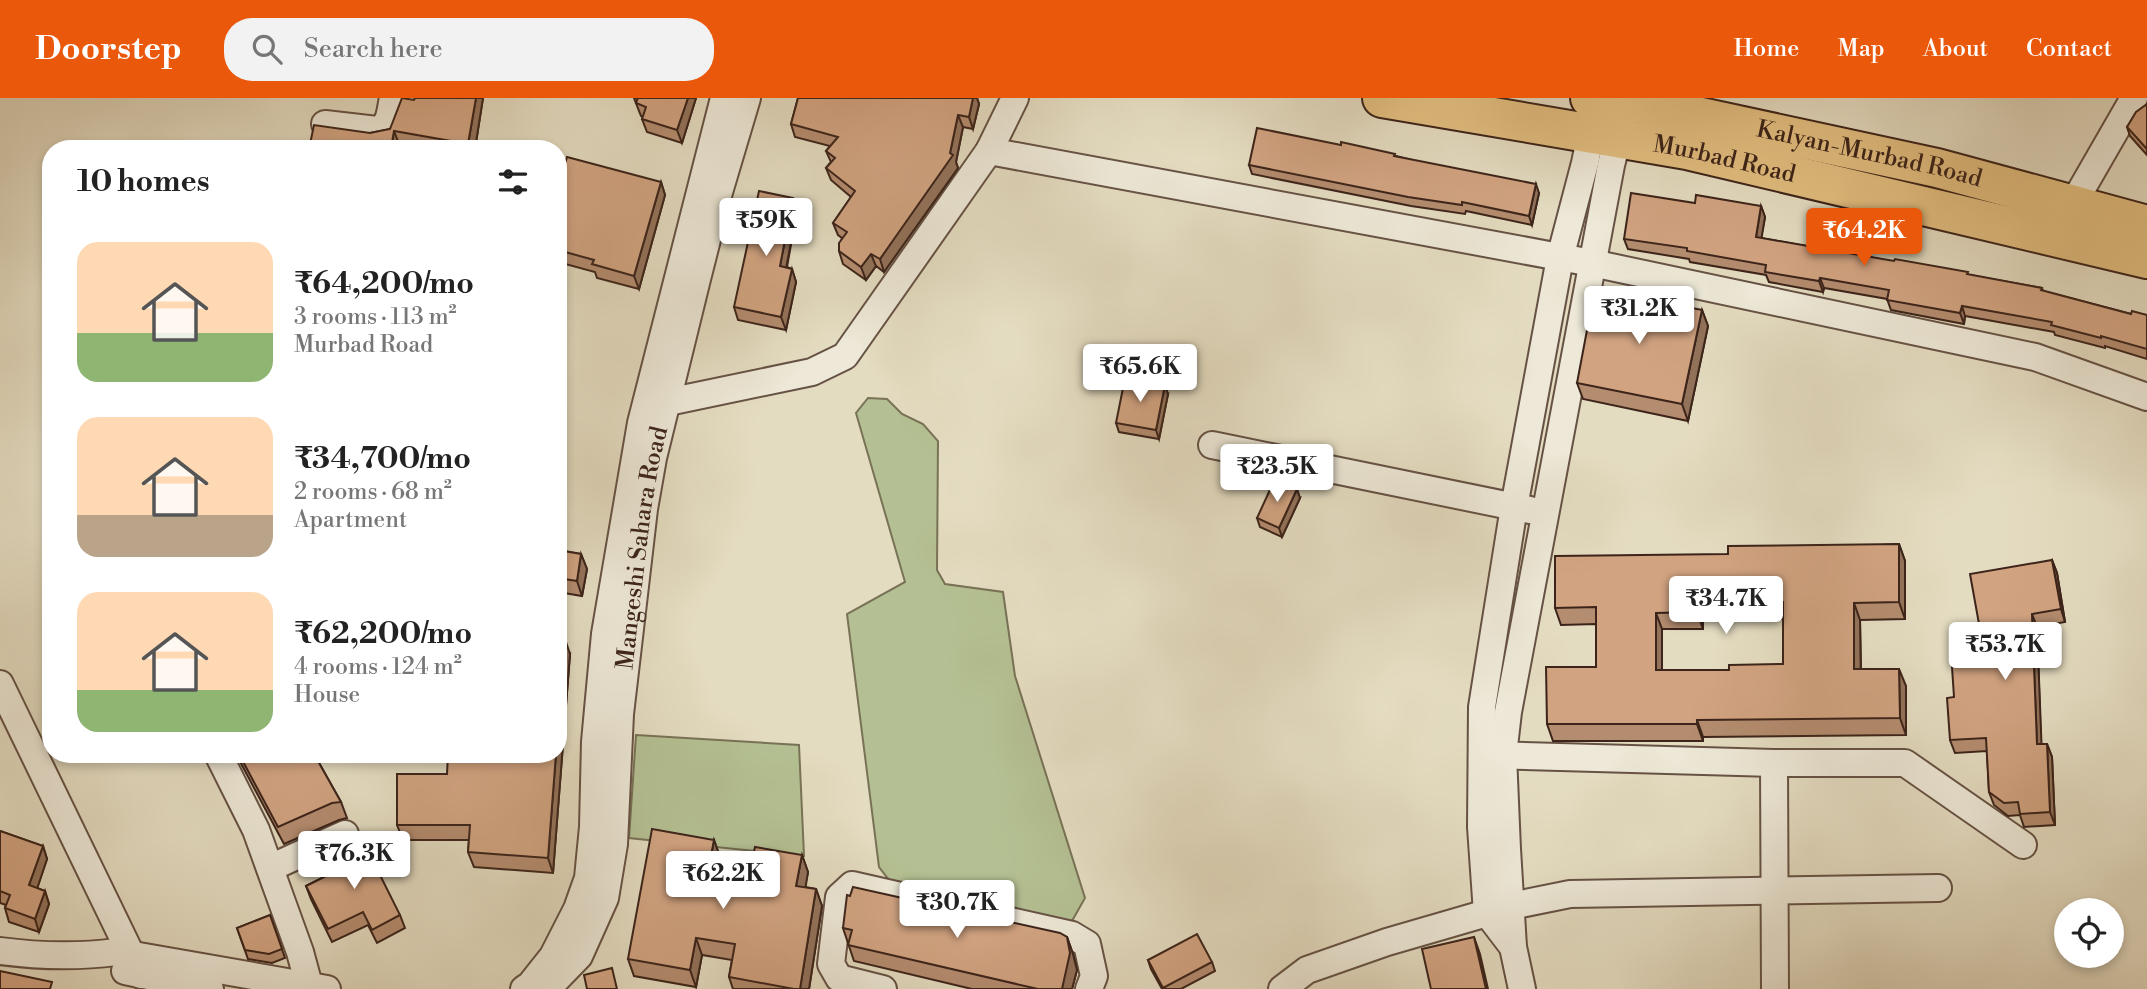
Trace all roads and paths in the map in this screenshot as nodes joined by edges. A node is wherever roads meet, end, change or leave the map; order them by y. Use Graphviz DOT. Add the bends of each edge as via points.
graph roads {
  1 [pos="393,98"];
  2 [pos="724,98"];
  3 [pos="747,98"];
  4 [pos="1014,98"];
  5 [pos="1384,98"];
  6 [pos="2134,98"];
  7 [pos="1605,114"];
  8 [pos="326,124"];
  9 [pos="989,151"];
  10 [pos="2068,222"];
  11 [pos="2147,225"];
  12 [pos="1560,258"];
  13 [pos="2147,259"];
  14 [pos="1592,263"];
  15 [pos="2147,397"];
  16 [pos="668,402"];
  17 [pos="1212,445"];
  18 [pos="1514,507"];
  19 [pos="1545,513"];
  20 [pos="0,684"];
  21 [pos="1492,755"];
  22 [pos="222,763"];
  23 [pos="1774,763"];
  24 [pos="345,834"];
  25 [pos="2023,845"];
  26 [pos="270,868"];
  27 [pos="1938,888"];
  28 [pos="1776,890"];
  29 [pos="1499,909"];
  30 [pos="0,951"];
  31 [pos="136,965"];
  32 [pos="316,988"];
  33 [pos="210,989"];
  34 [pos="524,989"];
  35 [pos="547,989"];
  36 [pos="883,989"];
  37 [pos="1089,989"];
  38 [pos="1282,989"];
  39 [pos="1522,989"];
  40 [pos="1775,989"];
  1 -- 8 [label="street" via="383,128"];
  2 -- 34 [label="street, Mangeshi Sahara Road" via="641,423 603,646 588,878 553,956"];
  3 -- 16 [label="street, Mangeshi Sahara Road"];
  4 -- 9 [label="street"];
  5 -- 7 [label="highway"];
  6 -- 10 [label="street"];
  7 -- 10 [label="highway, Kalyan-Murbad Road" via="1937,168"];
  7 -- 12 [label="street"];
  7 -- 14 [label="street"];
  9 -- 12 [label="street"];
  9 -- 16 [label="street" via="845,356 812,373"];
  10 -- 11 [label="highway, Kalyan-Murbad Road"];
  10 -- 13 [label="highway"];
  12 -- 14 [label="street"];
  12 -- 18 [label="street"];
  14 -- 15 [label="street" via="2035,356"];
  14 -- 19 [label="street"];
  16 -- 35 [label="street, Mangeshi Sahara Road" via="644,509 621,714 614,844 605,898 579,956"];
  17 -- 18 [label="street"];
  18 -- 19 [label="street"];
  18 -- 21 [label="street" via="1482,707"];
  19 -- 21 [label="street" via="1508,712"];
  20 -- 31 [label="street"];
  21 -- 23 [label="street"];
  21 -- 29 [label="street"];
  22 -- 26 [label="street"];
  23 -- 25 [label="street" via="1905,763"];
  23 -- 28 [label="street"];
  24 -- 26 [label="street"];
  26 -- 32 [label="street"];
  27 -- 28 [label="street"];
  28 -- 29 [label="street" via="1570,894"];
  28 -- 40 [label="street"];
  29 -- 38 [label="street" via="1307,970"];
  29 -- 39 [label="street"];
  30 -- 31 [label="street" via="99,954 107,967"];
  31 -- 32 [label="street"];
  31 -- 33 [label="street"];
  36 -- 37 [label="street" via="839,978 831,964 839,897 852,885 1072,935 1087,944 1094,976"];
}
